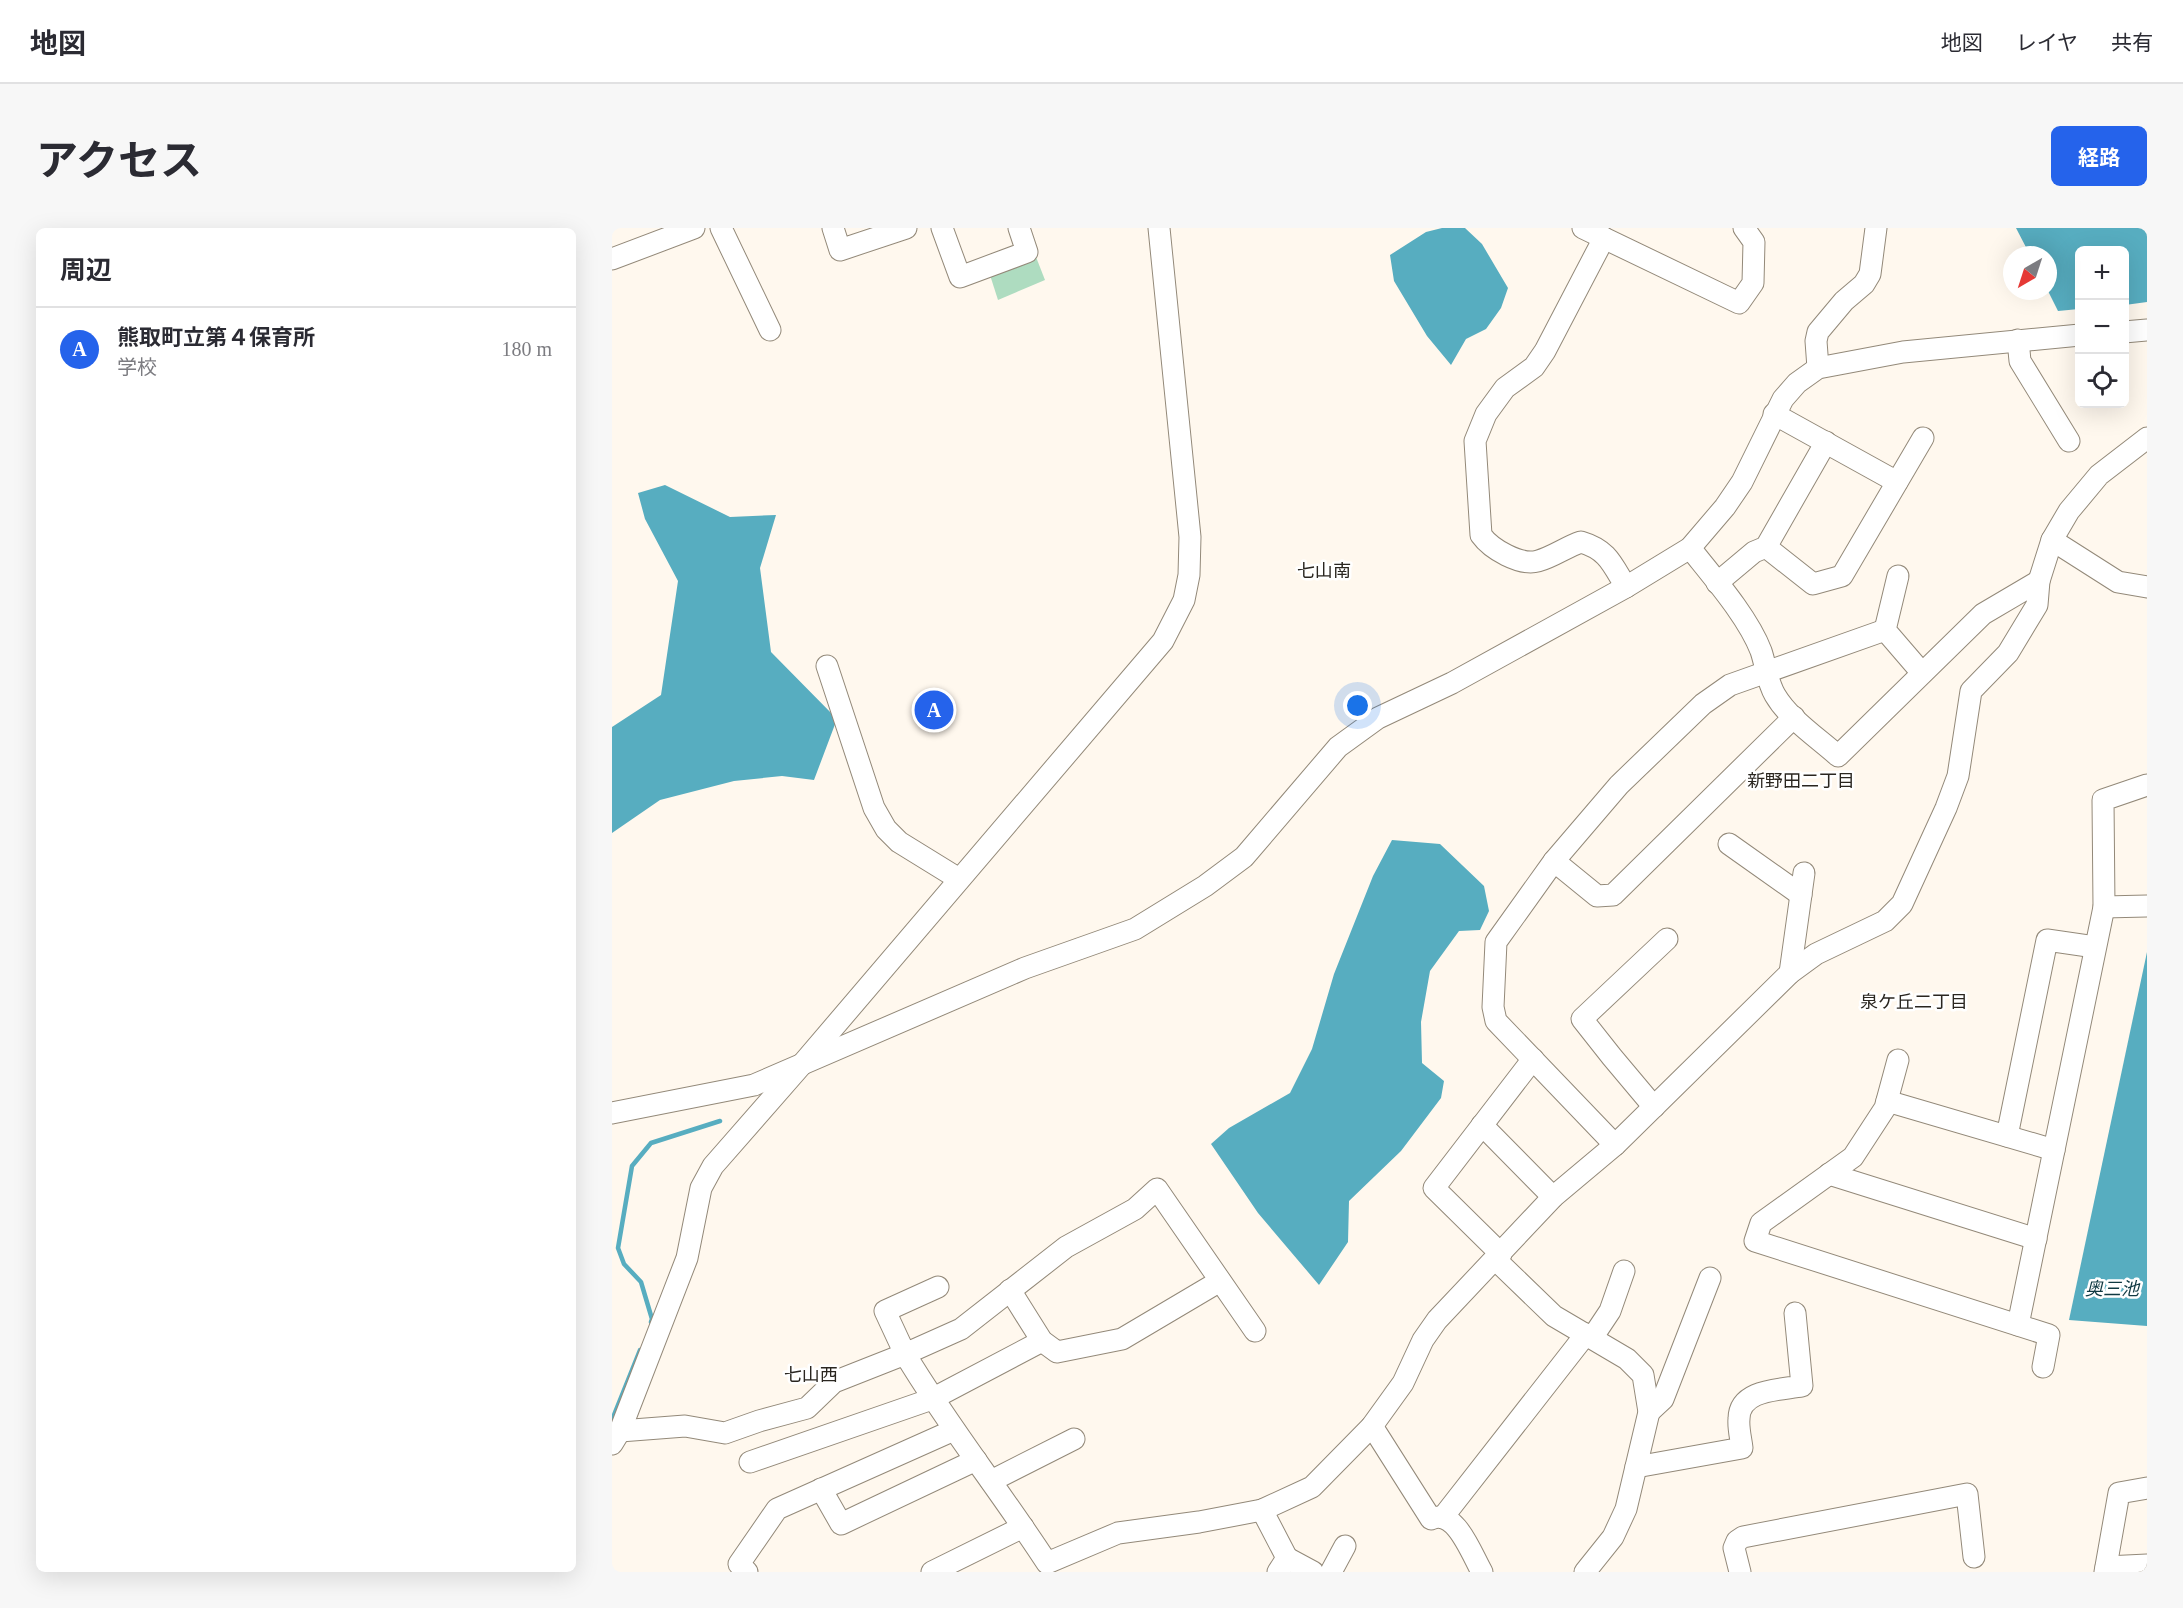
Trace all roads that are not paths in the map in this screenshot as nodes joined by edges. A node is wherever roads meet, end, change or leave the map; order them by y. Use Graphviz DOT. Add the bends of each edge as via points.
graph roads {
  1 [pos="694,228"];
  2 [pos="721,228"];
  3 [pos="833,228"];
  4 [pos="906,228"];
  5 [pos="942,228"];
  6 [pos="1019,228"];
  7 [pos="1159,228"];
  8 [pos="1583,228"];
  9 [pos="1744,228"];
  10 [pos="1876,228"];
  11 [pos="670,232"];
  12 [pos="1604,238"];
  13 [pos="612,259"];
  14 [pos="770,330"];
  15 [pos="2147,330"];
  16 [pos="2129,332"];
  17 [pos="2075,335"];
  18 [pos="2018,340"];
  19 [pos="1818,368"];
  20 [pos="1774,414"];
  21 [pos="1923,438"];
  22 [pos="2069,441"];
  23 [pos="2143,441"];
  24 [pos="1826,442"];
  25 [pos="1897,482"];
  26 [pos="2052,540"];
  27 [pos="1766,547"];
  28 [pos="1690,548"];
  29 [pos="1898,576"];
  30 [pos="2039,581"];
  31 [pos="1717,583"];
  32 [pos="1626,587"];
  33 [pos="2147,587"];
  34 [pos="1885,630"];
  35 [pos="827,666"];
  36 [pos="1765,672"];
  37 [pos="1922,673"];
  38 [pos="1794,717"];
  39 [pos="2147,785"];
  40 [pos="1729,844"];
  41 [pos="1554,861"];
  42 [pos="1804,873"];
  43 [pos="959,879"];
  44 [pos="1801,895"];
  45 [pos="2147,906"];
  46 [pos="2103,907"];
  47 [pos="1666,939"];
  48 [pos="2096,947"];
  49 [pos="1790,973"];
  50 [pos="1533,1059"];
  51 [pos="1898,1060"];
  52 [pos="804,1062"];
  53 [pos="1887,1101"];
  54 [pos="1654,1107"];
  55 [pos="612,1113"];
  56 [pos="1482,1125"];
  57 [pos="2007,1136"];
  58 [pos="1615,1145"];
  59 [pos="2054,1150"];
  60 [pos="1829,1174"];
  61 [pos="1553,1197"];
  62 [pos="2036,1239"];
  63 [pos="1499,1257"];
  64 [pos="1624,1271"];
  65 [pos="1710,1278"];
  66 [pos="1220,1281"];
  67 [pos="938,1287"];
  68 [pos="1010,1290"];
  69 [pos="1795,1313"];
  70 [pos="2018,1325"];
  71 [pos="1255,1331"];
  72 [pos="1589,1336"];
  73 [pos="1042,1341"];
  74 [pos="904,1354"];
  75 [pos="2043,1367"];
  76 [pos="932,1399"];
  77 [pos="1649,1412"];
  78 [pos="617,1424"];
  79 [pos="1372,1426"];
  80 [pos="954,1430"];
  81 [pos="1074,1439"];
  82 [pos="976,1460"];
  83 [pos="750,1462"];
  84 [pos="1636,1467"];
  85 [pos="991,1481"];
  86 [pos="2147,1488"];
  87 [pos="821,1489"];
  88 [pos="1262,1510"];
  89 [pos="1443,1517"];
  90 [pos="1023,1527"];
  91 [pos="1345,1546"];
  92 [pos="1974,1557"];
  93 [pos="1283,1565"];
  94 [pos="2147,1565"];
  95 [pos="2105,1570"];
  96 [pos="747,1572"];
  97 [pos="932,1572"];
  98 [pos="1313,1572"];
  99 [pos="1331,1572"];
  100 [pos="1482,1572"];
  101 [pos="1585,1572"];
  102 [pos="1740,1572"];
  1 -- 11 [label="street"];
  2 -- 14 [label="street"];
  3 -- 4 [label="street" via="840,250"];
  5 -- 6 [label="street" via="960,277 1027,252"];
  7 -- 43 [label="street" via="1190,537 1184,600 1163,641"];
  8 -- 12 [label="street"];
  9 -- 12 [label="street" via="1754,242 1753,284 1739,303"];
  10 -- 19 [label="street" via="1870,274 1818,332"];
  11 -- 13 [label="street"];
  12 -- 32 [label="street" via="1545,351 1534,367 1505,388 1486,414 1474,441 1481,535 1488,544 1503,554 1537,561 1581,542 1597,547"];
  15 -- 16 [label="street"];
  17 -- 18 [label="street"];
  18 -- 19 [label="street" via="1903,352"];
  18 -- 22 [label="street" via="2020,361"];
  19 -- 20 [label="street" via="1797,383"];
  20 -- 24 [label="street"];
  20 -- 28 [label="street" via="1742,482"];
  21 -- 25 [label="street"];
  23 -- 26 [label="street" via="2099,475 2068,512"];
  24 -- 25 [label="street"];
  24 -- 27 [label="street"];
  25 -- 27 [label="street" via="1842,576 1812,584"];
  26 -- 30 [label="street"];
  26 -- 33 [label="street" via="2118,582"];
  27 -- 31 [label="street" via="1754,552"];
  28 -- 31 [label="street"];
  28 -- 32 [label="street"];
  29 -- 34 [label="street"];
  30 -- 37 [label="street" via="1983,614"];
  30 -- 49 [label="street" via="2037,606 2008,653 1971,691 1958,776 1902,904 1885,921 1816,954"];
  31 -- 36 [label="street" via="1761,651"];
  32 -- 52 [label="street" via="1452,683 1378,718 1338,747 1244,857 1135,929 1025,968"];
  34 -- 36 [label="street"];
  34 -- 37 [label="street"];
  35 -- 43 [label="street" via="874,808 886,829 898,842"];
  36 -- 38 [label="street" via="1776,696"];
  36 -- 41 [label="street" via="1730,685 1703,704 1618,785"];
  37 -- 38 [label="street" via="1838,756"];
  38 -- 41 [label="street" via="1613,895 1597,896"];
  39 -- 46 [label="street" via="2103,801"];
  40 -- 44 [label="street"];
  41 -- 50 [label="street" via="1496,942 1496,1021"];
  42 -- 44 [label="street"];
  43 -- 52 [label="street"];
  44 -- 49 [label="street"];
  45 -- 46 [label="street"];
  46 -- 48 [label="street"];
  47 -- 54 [label="street" via="1582,1019"];
  48 -- 57 [label="street" via="2047,940"];
  48 -- 59 [label="street"];
  49 -- 54 [label="street"];
  50 -- 56 [label="street"];
  50 -- 58 [label="street"];
  51 -- 53 [label="street"];
  52 -- 55 [label="street" via="754,1085"];
  52 -- 78 [label="street" via="713,1166 705,1181 687,1258"];
  53 -- 57 [label="street"];
  53 -- 60 [label="street" via="1853,1157"];
  54 -- 58 [label="street"];
  56 -- 61 [label="street"];
  56 -- 63 [label="street" via="1434,1188"];
  57 -- 59 [label="street"];
  58 -- 61 [label="street"];
  59 -- 62 [label="street"];
  60 -- 62 [label="street"];
  60 -- 70 [label="street" via="1761,1223 1755,1241"];
  61 -- 63 [label="street"];
  62 -- 70 [label="street"];
  63 -- 72 [label="street" via="1554,1316"];
  63 -- 79 [label="street" via="1437,1320 1403,1383"];
  64 -- 72 [label="street" via="1610,1311"];
  65 -- 77 [label="street" via="1663,1399"];
  66 -- 68 [label="street" via="1157,1189 1134,1209 1066,1247"];
  66 -- 71 [label="street"];
  66 -- 73 [label="street" via="1122,1339 1057,1352"];
  67 -- 74 [label="street" via="885,1311"];
  68 -- 73 [label="street"];
  68 -- 74 [label="street" via="961,1329"];
  69 -- 84 [label="street" via="1802,1386 1752,1395 1738,1417 1742,1448"];
  70 -- 75 [label="street" via="2049,1335"];
  72 -- 77 [label="street" via="1627,1359 1643,1375"];
  72 -- 89 [label="street"];
  73 -- 76 [label="street"];
  74 -- 76 [label="street"];
  74 -- 78 [label="street" via="834,1382 807,1408 725,1432 686,1426"];
  76 -- 80 [label="street"];
  76 -- 83 [label="street"];
  77 -- 84 [label="street"];
  79 -- 88 [label="street" via="1312,1487"];
  79 -- 89 [label="street" via="1431,1520"];
  80 -- 82 [label="street"];
  80 -- 87 [label="street"];
  81 -- 85 [label="street"];
  82 -- 85 [label="street"];
  82 -- 87 [label="street" via="841,1524"];
  84 -- 101 [label="street" via="1626,1509 1613,1538"];
  85 -- 90 [label="street"];
  86 -- 95 [label="street" via="2119,1493"];
  87 -- 96 [label="street" via="777,1509 739,1564"];
  88 -- 90 [label="street" via="1119,1533 1047,1563"];
  88 -- 93 [label="street"];
  89 -- 100 [label="street" via="1456,1526"];
  90 -- 97 [label="street"];
  91 -- 99 [label="street"];
  92 -- 102 [label="street" via="1967,1494 1743,1537 1734,1548"];
  93 -- 98 [label="street"];
  94 -- 95 [label="street"];
}
